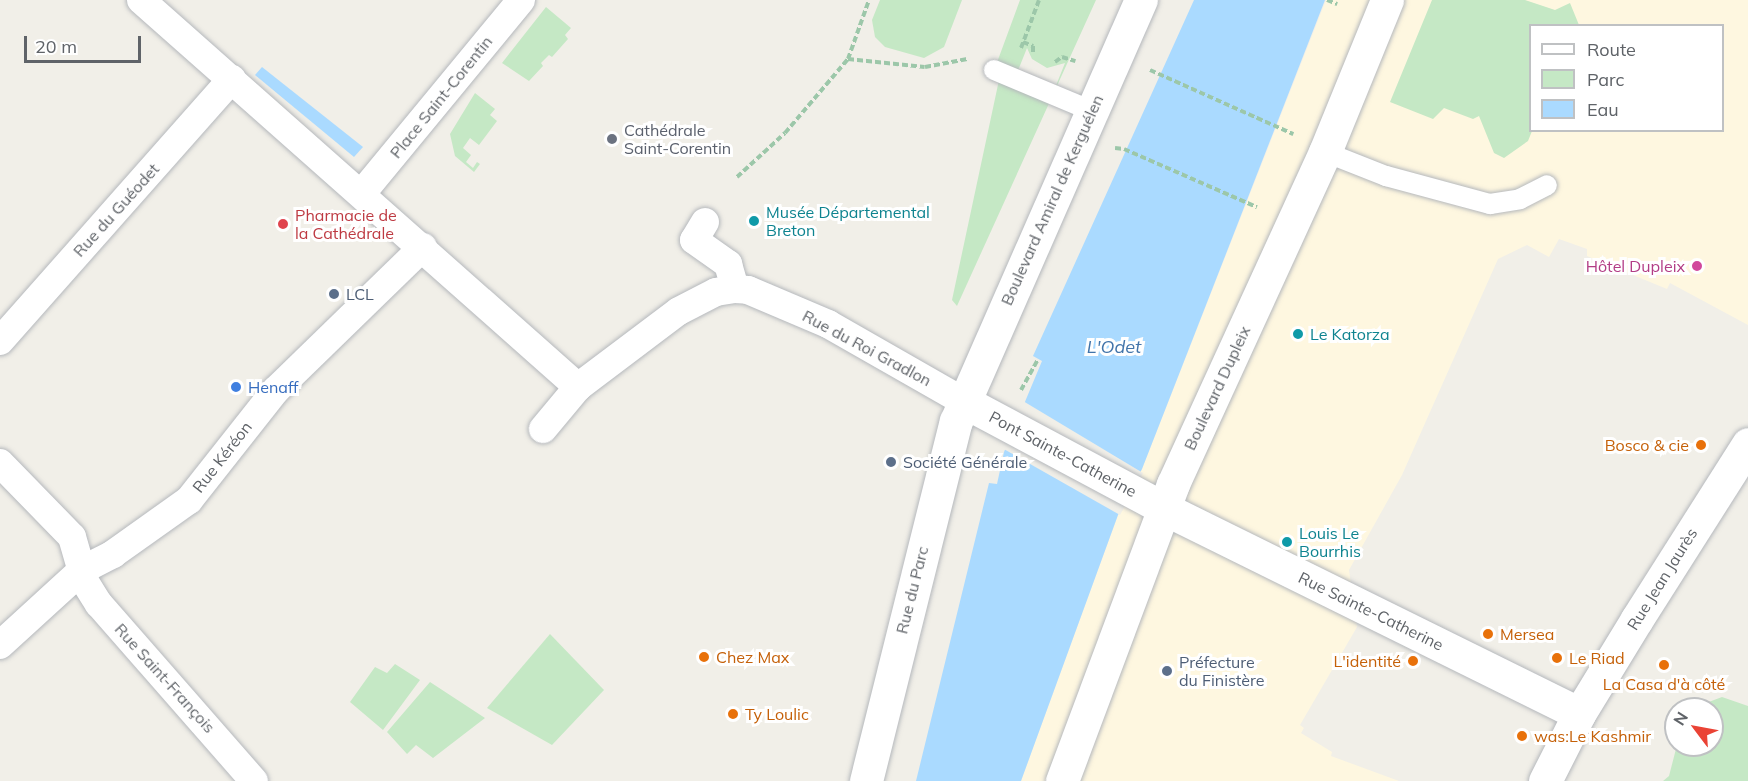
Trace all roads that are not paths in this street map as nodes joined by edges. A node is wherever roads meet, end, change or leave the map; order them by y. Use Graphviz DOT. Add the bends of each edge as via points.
graph roads {
  1 [pos="141,0"];
  2 [pos="521,0"];
  3 [pos="1141,0"];
  4 [pos="1387,0"];
  5 [pos="1002,74"];
  6 [pos="232,79"];
  7 [pos="1092,111"];
  8 [pos="1325,152"];
  9 [pos="1547,185"];
  10 [pos="362,193"];
  11 [pos="705,222"];
  12 [pos="423,247"];
  13 [pos="735,288"];
  14 [pos="0,341"];
  15 [pos="578,387"];
  16 [pos="963,400"];
  17 [pos="543,429"];
  18 [pos="1748,444"];
  19 [pos="0,464"];
  20 [pos="1163,508"];
  21 [pos="82,570"];
  22 [pos="0,645"];
  23 [pos="1579,714"];
  24 [pos="254,781"];
  25 [pos="866,781"];
  26 [pos="1062,781"];
  27 [pos="1545,781"];
  1 -- 6 [label="street"];
  2 -- 10 [label="street, Place Saint-Corentin"];
  3 -- 7 [label="main road, Boulevard Amiral de Kerguélen"];
  4 -- 8 [label="main road, Boulevard Dupleix"];
  5 -- 7 [label="lane"];
  6 -- 10 [label="street"];
  6 -- 14 [label="street, Rue du Guéodet"];
  7 -- 16 [label="main road, Boulevard Amiral de Kerguélen"];
  8 -- 9 [label="lane" via="1386,176 1490,204 1520,199"];
  8 -- 20 [label="main road, Boulevard Dupleix"];
  10 -- 12 [label="street"];
  11 -- 13 [label="street" via="693,240 728,264"];
  12 -- 15 [label="street"];
  12 -- 21 [label="street, Rue Kéréon" via="276,390 189,500 122,548"];
  13 -- 15 [label="street" via="690,304"];
  13 -- 16 [label="street, Rue du Roi Gradlon" via="828,324"];
  15 -- 17 [label="street"];
  16 -- 20 [label="main road, Pont Sainte-Catherine" via="1013,410"];
  16 -- 25 [label="main road, Rue du Parc" via="941,473"];
  18 -- 23 [label="main road, Rue Jean Jaurès"];
  19 -- 21 [label="street, Rue Saint-François" via="72,537"];
  20 -- 23 [label="main road, Rue Sainte-Catherine"];
  20 -- 26 [label="main road, Boulevard Dupleix"];
  21 -- 22 [label="street, Rue Kéréon"];
  21 -- 24 [label="street, Rue Saint-François" via="99,604"];
  23 -- 27 [label="main road, Rue Jean Jaurès"];
}
